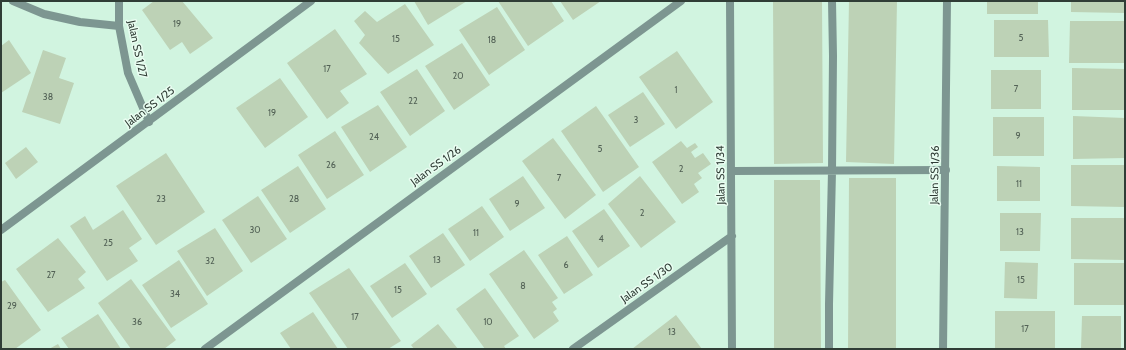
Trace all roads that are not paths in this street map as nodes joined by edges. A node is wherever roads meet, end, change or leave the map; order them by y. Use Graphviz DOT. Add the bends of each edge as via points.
graph roads {
  1 [pos="13,1"];
  2 [pos="119,1"];
  3 [pos="311,1"];
  4 [pos="681,1"];
  5 [pos="730,1"];
  6 [pos="832,1"];
  7 [pos="947,1"];
  8 [pos="119,26"];
  9 [pos="148,122"];
  10 [pos="946,170"];
  11 [pos="732,171"];
  12 [pos="832,171"];
  13 [pos="1,230"];
  14 [pos="732,236"];
  15 [pos="204,349"];
  16 [pos="573,349"];
  17 [pos="732,349"];
  18 [pos="829,349"];
  19 [pos="943,349"];
  1 -- 8 [label="street" via="44,14 80,22"];
  2 -- 8 [label="street, Jalan SS 1/27"];
  3 -- 9 [label="street, Jalan SS 1/25"];
  4 -- 15 [label="street, Jalan SS 1/26"];
  5 -- 11 [label="street, Jalan SS 1/34"];
  6 -- 12 [label="street"];
  7 -- 10 [label="street, Jalan SS 1/36"];
  8 -- 9 [label="street, Jalan SS 1/27" via="128,73"];
  9 -- 13 [label="street, Jalan SS 1/25"];
  10 -- 12 [label="street"];
  10 -- 19 [label="street, Jalan SS 1/36"];
  11 -- 12 [label="street"];
  11 -- 14 [label="street, Jalan SS 1/34"];
  12 -- 18 [label="street"];
  14 -- 16 [label="street, Jalan SS 1/30"];
  14 -- 17 [label="street, Jalan SS 1/34"];
}
